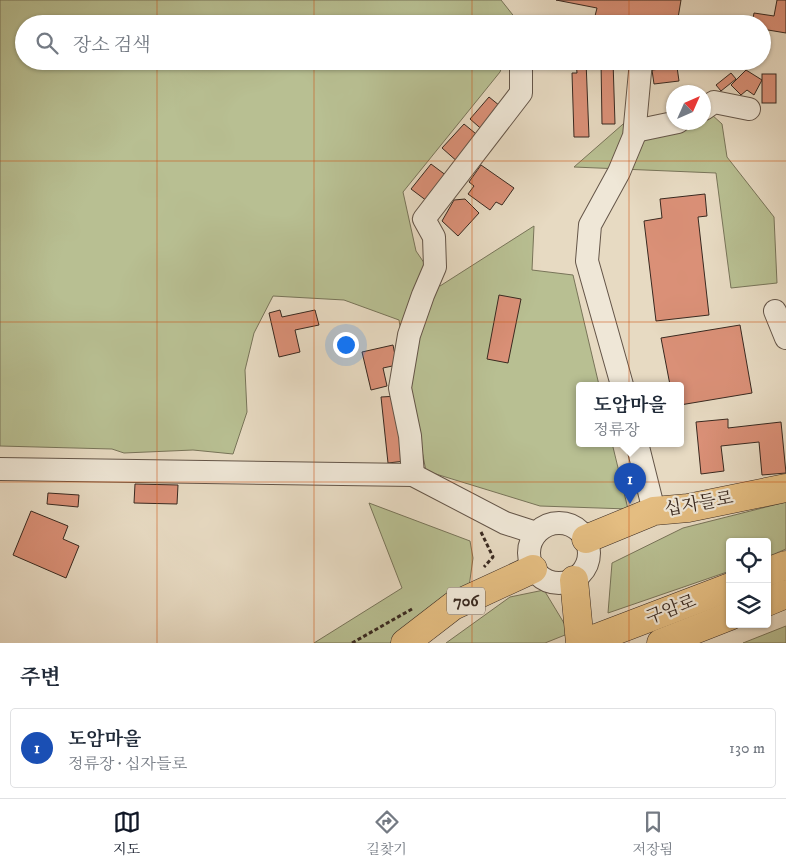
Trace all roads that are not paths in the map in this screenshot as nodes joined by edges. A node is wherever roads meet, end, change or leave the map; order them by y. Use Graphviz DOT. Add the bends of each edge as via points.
graph roads {
  1 [pos="520,70"];
  2 [pos="640,70"];
  3 [pos="711,104"];
  4 [pos="749,109"];
  5 [pos="666,125"];
  6 [pos="635,132"];
  7 [pos="775,311"];
  8 [pos="786,338"];
  9 [pos="621,382"];
  10 [pos="638,447"];
  11 [pos="0,468"];
  12 [pos="413,475"];
  13 [pos="786,488"];
  14 [pos="654,511"];
  15 [pos="536,533"];
  16 [pos="586,538"];
  17 [pos="786,565"];
  18 [pos="533,569"];
  19 [pos="771,571"];
  20 [pos="574,580"];
  21 [pos="726,589"];
  22 [pos="786,594"];
  23 [pos="771,600"];
  24 [pos="726,618"];
  25 [pos="405,643"];
  26 [pos="582,643"];
  27 [pos="661,643"];
  1 -- 12 [label="street" via="521,93 424,219 434,237 435,267 409,335 400,388 410,436"];
  2 -- 6 [label="street"];
  3 -- 4 [label="street"];
  5 -- 6 [label="street"];
  6 -- 9 [label="street" via="619,172 590,225 587,261"];
  7 -- 8 [label="street"];
  10 -- 14 [label="street"];
  11 -- 12 [label="street"];
  12 -- 15 [label="street" via="505,523"];
  13 -- 14 [label="main road, 십자들로" via="688,508"];
  14 -- 16 [label="main road, 십자들로"];
  15 -- 16 [label="street" via="543,527 562,523 572,525"];
  15 -- 18 [label="street" via="528,551"];
  16 -- 20 [label="street" via="589,548 587,566"];
  17 -- 19 [label="main road"];
  18 -- 20 [label="street" via="539,576 556,584"];
  18 -- 25 [label="main road, 706" via="453,606"];
  20 -- 26 [label="main road"];
  21 -- 26 [label="main road, 구암로"];
  22 -- 23 [label="main road"];
  24 -- 27 [label="main road, 구암로"];
}
